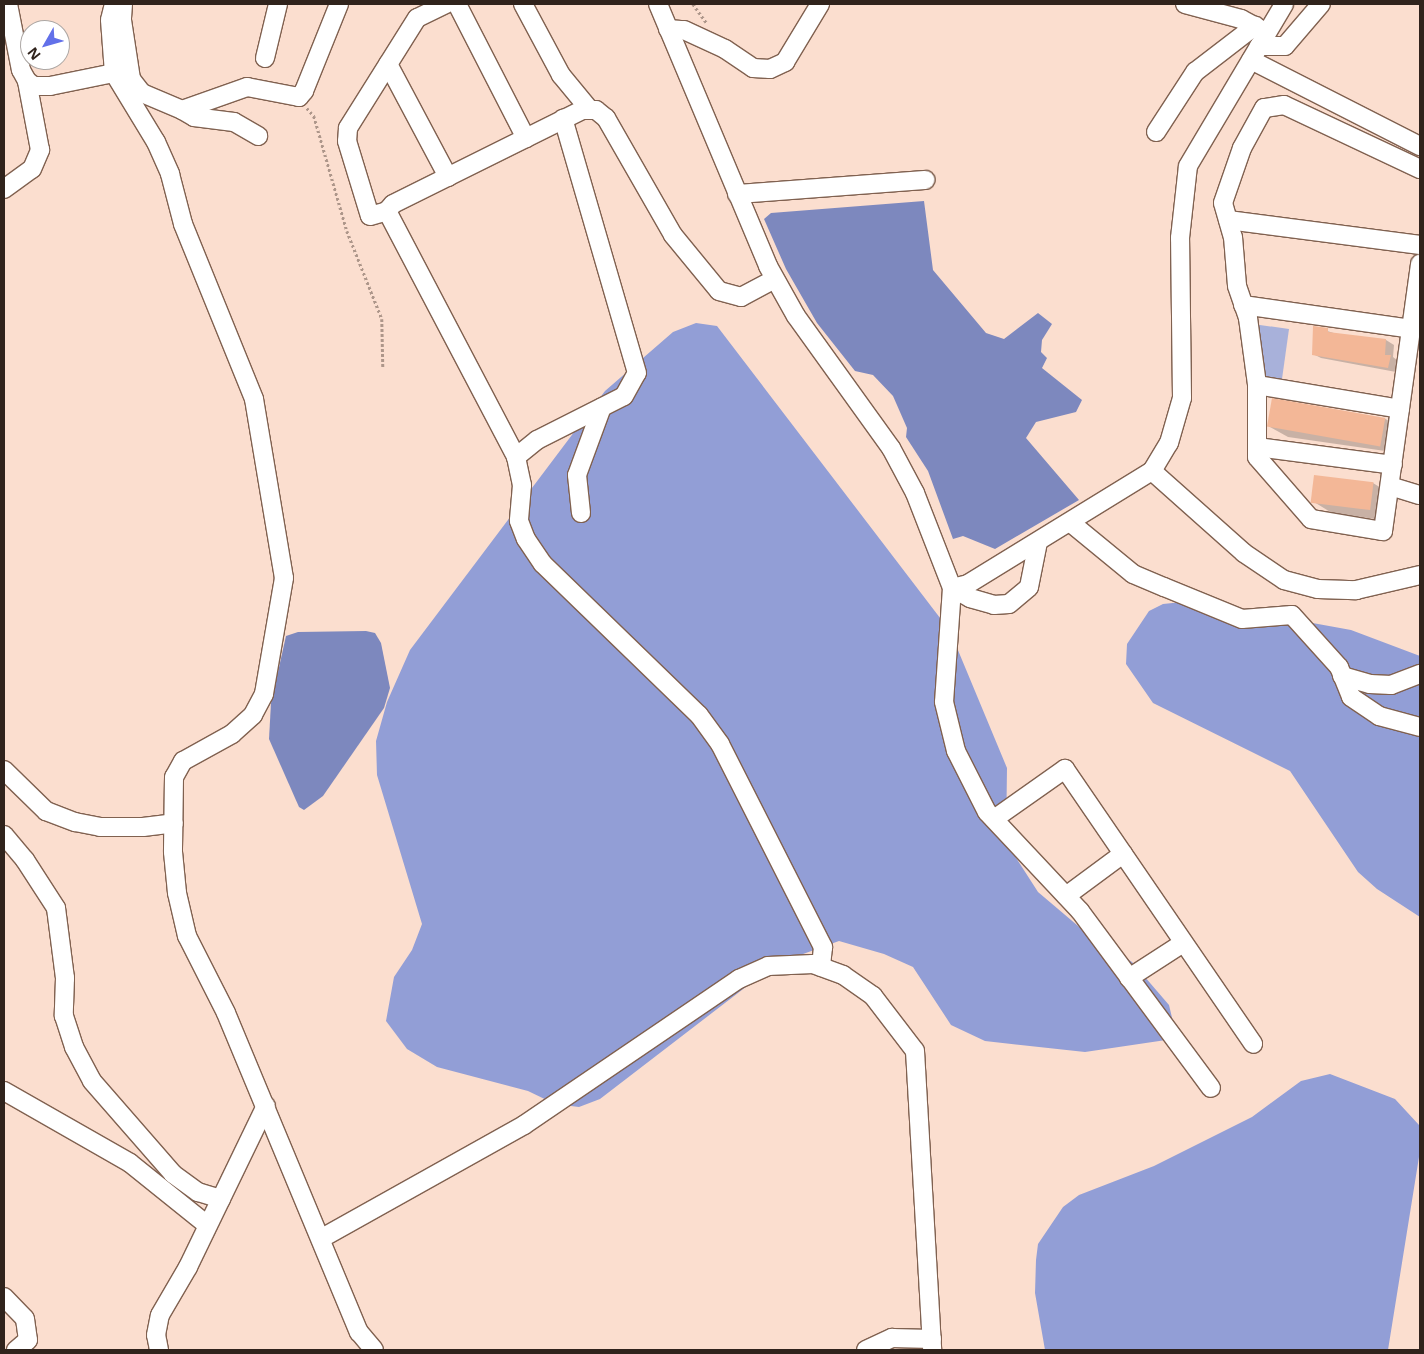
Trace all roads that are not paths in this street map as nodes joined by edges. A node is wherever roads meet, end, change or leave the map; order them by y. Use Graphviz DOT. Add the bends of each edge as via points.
graph roads {
  1 [pos="8,4"];
  2 [pos="114,4"];
  3 [pos="123,4"];
  4 [pos="278,4"];
  5 [pos="338,4"];
  6 [pos="446,4"];
  7 [pos="457,4"];
  8 [pos="523,4"];
  9 [pos="658,4"];
  10 [pos="820,4"];
  11 [pos="1186,4"];
  12 [pos="1284,4"];
  13 [pos="1321,4"];
  14 [pos="668,30"];
  15 [pos="1258,41"];
  16 [pos="265,58"];
  17 [pos="388,64"];
  18 [pos="114,73"];
  19 [pos="27,82"];
  20 [pos="182,110"];
  21 [pos="590,110"];
  22 [pos="563,119"];
  23 [pos="1377,124"];
  24 [pos="1156,132"];
  25 [pos="258,136"];
  26 [pos="526,138"];
  27 [pos="1368,144"];
  28 [pos="1420,146"];
  29 [pos="1420,168"];
  30 [pos="448,177"];
  31 [pos="926,180"];
  32 [pos="4,189"];
  33 [pos="736,194"];
  34 [pos="387,211"];
  35 [pos="1228,220"];
  36 [pos="1420,245"];
  37 [pos="1420,264"];
  38 [pos="775,279"];
  39 [pos="1244,305"];
  40 [pos="1411,329"];
  41 [pos="1257,385"];
  42 [pos="602,407"];
  43 [pos="1400,409"];
  44 [pos="1257,447"];
  45 [pos="516,457"];
  46 [pos="1393,465"];
  47 [pos="1152,471"];
  48 [pos="1390,486"];
  49 [pos="1420,494"];
  50 [pos="581,513"];
  51 [pos="1071,523"];
  52 [pos="1038,542"];
  53 [pos="1420,575"];
  54 [pos="952,588"];
  55 [pos="1420,674"];
  56 [pos="1342,676"];
  57 [pos="1420,727"];
  58 [pos="4,770"];
  59 [pos="994,819"];
  60 [pos="174,823"];
  61 [pos="4,835"];
  62 [pos="1123,854"];
  63 [pos="1066,896"];
  64 [pos="1183,942"];
  65 [pos="821,967"];
  66 [pos="1130,978"];
  67 [pos="1253,1044"];
  68 [pos="1211,1088"];
  69 [pos="4,1090"];
  70 [pos="266,1106"];
  71 [pos="222,1199"];
  72 [pos="206,1224"];
  73 [pos="322,1238"];
  74 [pos="4,1297"];
  75 [pos="932,1345"];
  76 [pos="16,1350"];
  77 [pos="159,1350"];
  78 [pos="374,1350"];
  79 [pos="866,1350"];
  1 -- 19 [label="street" via="21,70"];
  2 -- 18 [label="street" via="110,20"];
  3 -- 20 [label="street" via="122,20 131,78 142,93"];
  4 -- 16 [label="street"];
  5 -- 20 [label="street" via="304,91 298,97 247,87"];
  6 -- 17 [label="street" via="421,14"];
  7 -- 26 [label="street"];
  8 -- 21 [label="street" via="560,75"];
  9 -- 14 [label="street"];
  10 -- 14 [label="street" via="785,62 770,70 753,68 725,48 684,30"];
  11 -- 15 [label="street"];
  12 -- 15 [label="street"];
  13 -- 15 [label="street" via="1285,46"];
  14 -- 33 [label="street"];
  15 -- 23 [label="street"];
  15 -- 24 [label="street" via="1195,72"];
  15 -- 47 [label="street" via="1188,166 1180,238 1182,398 1169,443"];
  17 -- 30 [label="street"];
  17 -- 34 [label="street" via="348,128 347,141 370,216"];
  18 -- 19 [label="street" via="50,86 34,86"];
  18 -- 60 [label="street" via="156,142 170,174 183,224 254,399 284,578 264,694 253,716 232,734 183,762 174,778"];
  19 -- 32 [label="street" via="40,150 32,169"];
  20 -- 25 [label="street" via="194,117 234,122"];
  21 -- 22 [label="street" via="582,110"];
  21 -- 38 [label="street" via="596,110 606,118 673,234 719,291 741,297"];
  22 -- 26 [label="street"];
  22 -- 42 [label="street" via="636,373 624,396"];
  23 -- 27 [label="street"];
  23 -- 28 [label="street"];
  26 -- 30 [label="street"];
  27 -- 29 [label="street"];
  27 -- 35 [label="street" via="1284,105 1264,108 1242,148 1223,202"];
  30 -- 34 [label="street" via="393,204"];
  31 -- 33 [label="street"];
  33 -- 38 [label="street"];
  34 -- 45 [label="street"];
  35 -- 36 [label="street"];
  35 -- 39 [label="street" via="1233,237 1237,286"];
  37 -- 40 [label="street"];
  38 -- 54 [label="street" via="796,316 891,448 916,493"];
  39 -- 40 [label="street"];
  39 -- 41 [label="street"];
  40 -- 43 [label="street"];
  41 -- 43 [label="street"];
  41 -- 44 [label="street"];
  42 -- 45 [label="street" via="538,440"];
  42 -- 50 [label="street" via="577,475"];
  43 -- 46 [label="street"];
  44 -- 46 [label="street"];
  44 -- 48 [label="street" via="1257,457 1311,519 1383,531"];
  45 -- 65 [label="street" via="522,485 519,520 526,539 543,564 692,708 720,744 823,947"];
  46 -- 48 [label="street"];
  47 -- 51 [label="street"];
  47 -- 53 [label="street" via="1244,553 1284,580 1318,588 1356,590"];
  48 -- 49 [label="street"];
  51 -- 52 [label="street"];
  51 -- 56 [label="street" via="1133,574 1164,588 1242,619 1292,615 1339,667"];
  52 -- 54 [label="street" via="968,584"];
  52 -- 54 [label="street" via="1029,587 1009,604 994,605 970,598"];
  54 -- 59 [label="street" via="944,702 956,751 987,812"];
  55 -- 56 [label="street" via="1391,685 1370,684"];
  56 -- 57 [label="street" via="1351,697 1379,716"];
  58 -- 60 [label="street" via="11,781 46,811 75,822 109,827"];
  59 -- 62 [label="street" via="1065,769"];
  59 -- 63 [label="street"];
  60 -- 70 [label="street" via="177,893 187,936 226,1013"];
  61 -- 71 [label="street" via="25,860 56,908 65,978 64,1016 74,1047 92,1081 174,1174 198,1192"];
  62 -- 63 [label="street"];
  62 -- 64 [label="street"];
  63 -- 66 [label="street"];
  64 -- 66 [label="street"];
  64 -- 67 [label="street"];
  65 -- 73 [label="street" via="813,964 768,966 739,978 524,1125"];
  65 -- 75 [label="street" via="843,975 873,996 916,1051"];
  66 -- 68 [label="street"];
  69 -- 72 [label="street" via="130,1164"];
  70 -- 71 [label="street"];
  70 -- 73 [label="street"];
  71 -- 72 [label="street"];
  72 -- 77 [label="street" via="188,1267 160,1315 156,1335"];
  73 -- 78 [label="street" via="359,1332"];
  74 -- 76 [label="street" via="25,1319 28,1340"];
  75 -- 79 [label="street" via="892,1338"];
}
